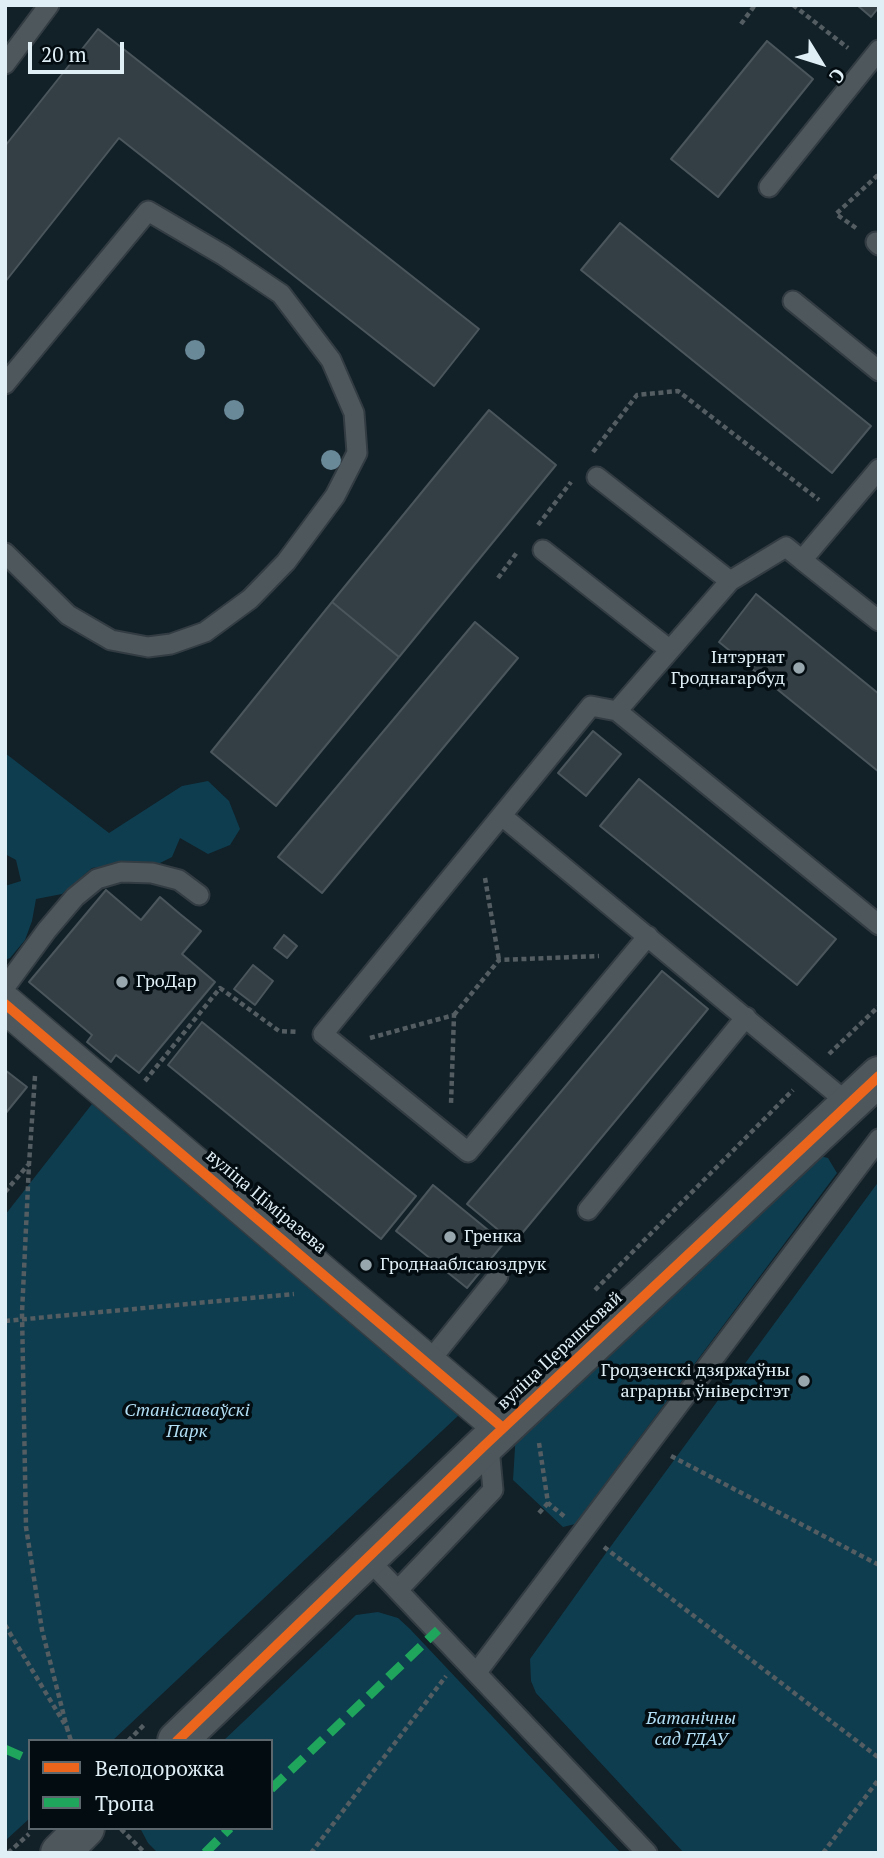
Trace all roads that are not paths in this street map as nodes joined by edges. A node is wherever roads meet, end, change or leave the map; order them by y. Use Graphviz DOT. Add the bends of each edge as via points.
graph roads {
  1 [pos="49,5"];
  2 [pos="873,57"];
  3 [pos="5,64"];
  4 [pos="769,187"];
  5 [pos="793,302"];
  6 [pos="879,371"];
  7 [pos="5,384"];
  8 [pos="592,468"];
  9 [pos="879,469"];
  10 [pos="537,542"];
  11 [pos="5,553"];
  12 [pos="802,560"];
  13 [pos="730,582"];
  14 [pos="879,621"];
  15 [pos="670,650"];
  16 [pos="617,711"];
  17 [pos="502,816"];
  18 [pos="199,895"];
  19 [pos="879,925"];
  20 [pos="648,936"];
  21 [pos="5,986"];
  22 [pos="5,1004"];
  23 [pos="746,1017"];
  24 [pos="879,1076"];
  25 [pos="849,1104"];
  26 [pos="879,1139"];
  27 [pos="587,1210"];
  28 [pos="498,1276"];
  29 [pos="428,1363"];
  30 [pos="494,1436"];
  31 [pos="368,1559"];
  32 [pos="398,1590"];
  33 [pos="477,1672"];
  34 [pos="179,1739"];
  35 [pos="83,1830"];
  36 [pos="60,1853"];
  37 [pos="647,1853"];
  1 -- 3 [label="lane"];
  2 -- 4 [label="lane"];
  5 -- 6 [label="lane"];
  7 -- 11 [label="lane" via="148,211 281,294 331,360 354,413 357,453 335,496 250,599 205,632 172,644 148,647 111,640 68,615"];
  8 -- 13 [label="lane"];
  9 -- 12 [label="lane"];
  10 -- 15 [label="lane"];
  12 -- 13 [label="lane" via="786,547"];
  12 -- 14 [label="lane"];
  13 -- 15 [label="lane"];
  15 -- 16 [label="lane"];
  16 -- 17 [label="lane" via="591,706"];
  16 -- 19 [label="lane"];
  17 -- 20 [label="lane"];
  17 -- 20 [label="lane" via="331,1040 468,1153"];
  18 -- 21 [label="lane" via="179,880 152,873 121,872 97,879 75,897"];
  20 -- 23 [label="lane"];
  22 -- 29 [label="street, вуліца Ціміразева"];
  23 -- 25 [label="lane"];
  23 -- 27 [label="lane"];
  24 -- 25 [label="street, вуліца Церашковай"];
  25 -- 30 [label="street, вуліца Церашковай"];
  26 -- 33 [label="lane" via="577,1527"];
  28 -- 29 [label="lane"];
  29 -- 30 [label="street, вуліца Ціміразева"];
  30 -- 31 [label="street, вуліца Церашковай"];
  30 -- 32 [label="lane" via="490,1458 493,1490"];
  31 -- 32 [label="lane"];
  31 -- 34 [label="street, вуліца Церашковай"];
  32 -- 33 [label="lane"];
  33 -- 37 [label="lane"];
  35 -- 36 [label="street"];
}
